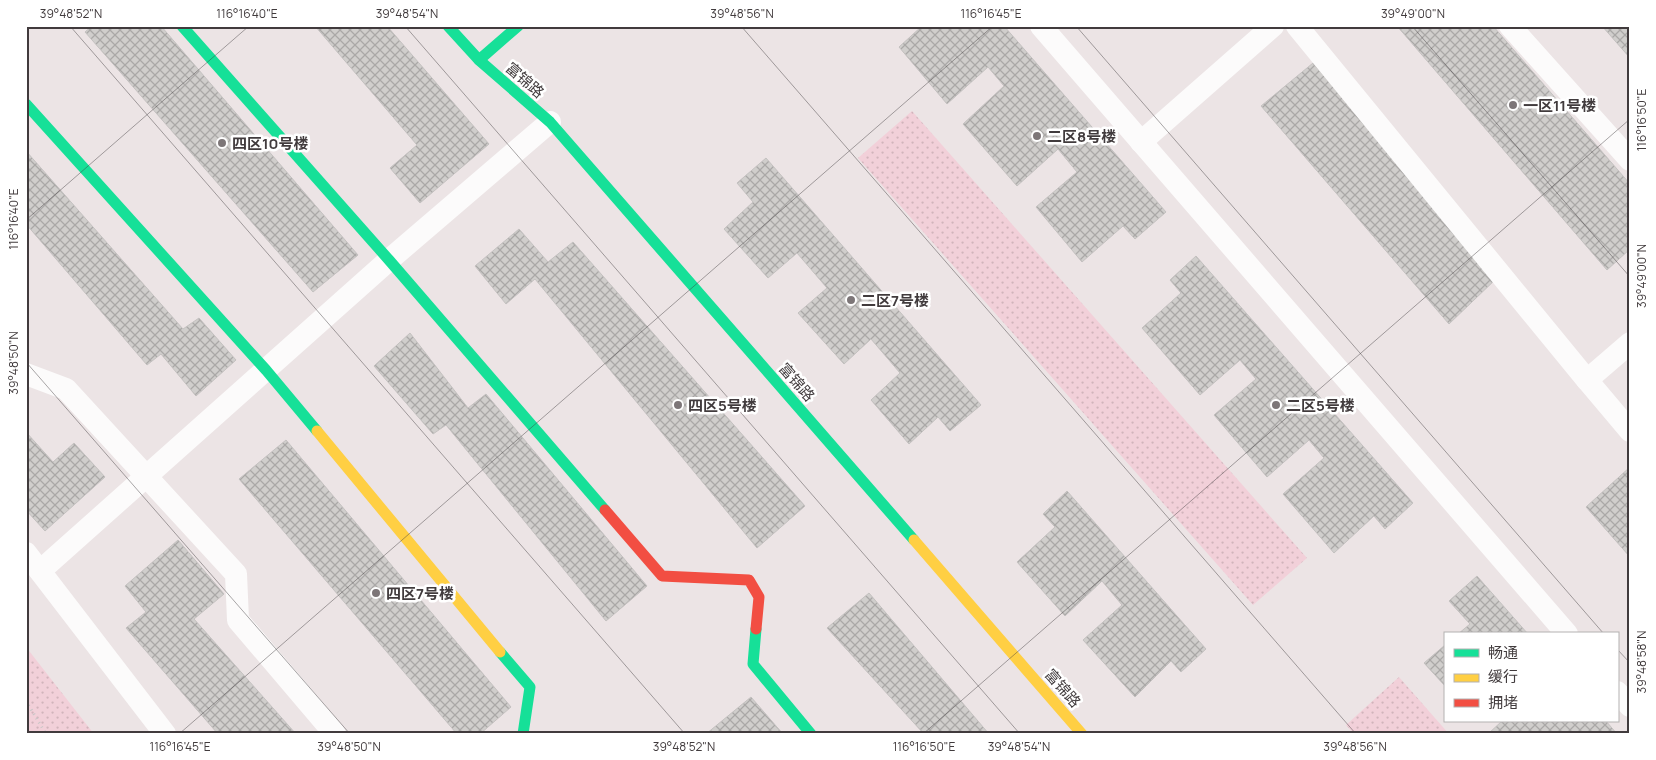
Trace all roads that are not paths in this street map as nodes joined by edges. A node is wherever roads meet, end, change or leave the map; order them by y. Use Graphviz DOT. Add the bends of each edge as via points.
graph roads {
  1 [pos="182,26"];
  2 [pos="448,26"];
  3 [pos="518,26"];
  4 [pos="1041,26"];
  5 [pos="1297,26"];
  6 [pos="1510,26"];
  7 [pos="1267,29"];
  8 [pos="480,60"];
  9 [pos="26,104"];
  10 [pos="550,122"];
  11 [pos="1141,142"];
  12 [pos="1630,160"];
  13 [pos="389,260"];
  14 [pos="1630,343"];
  15 [pos="266,370"];
  16 [pos="26,374"];
  17 [pos="1587,380"];
  18 [pos="1630,431"];
  19 [pos="146,477"];
  20 [pos="26,553"];
  21 [pos="40,571"];
  22 [pos="1565,632"];
  23 [pos="1618,693"];
  24 [pos="1630,706"];
  25 [pos="165,734"];
  26 [pos="335,734"];
  27 [pos="524,734"];
  28 [pos="811,734"];
  29 [pos="1082,734"];
  1 -- 13 [label="street"];
  2 -- 8 [label="street, 富锦路"];
  3 -- 8 [label="street, 富锦路"];
  4 -- 11 [label="street"];
  5 -- 17 [label="street"];
  6 -- 12 [label="street"];
  7 -- 11 [label="street"];
  8 -- 10 [label="street, 富锦路"];
  9 -- 15 [label="street"];
  10 -- 13 [label="street"];
  10 -- 29 [label="street, 富锦路"];
  11 -- 22 [label="street"];
  13 -- 15 [label="street"];
  13 -- 28 [label="street" via="662,576 749,580 759,597 753,664"];
  14 -- 17 [label="street"];
  15 -- 19 [label="street"];
  15 -- 27 [label="street" via="530,687"];
  16 -- 19 [label="street" via="66,389"];
  17 -- 18 [label="street"];
  19 -- 21 [label="street"];
  19 -- 26 [label="street" via="236,574 238,620"];
  20 -- 21 [label="street"];
  21 -- 25 [label="street"];
  23 -- 24 [label="street"];
}
